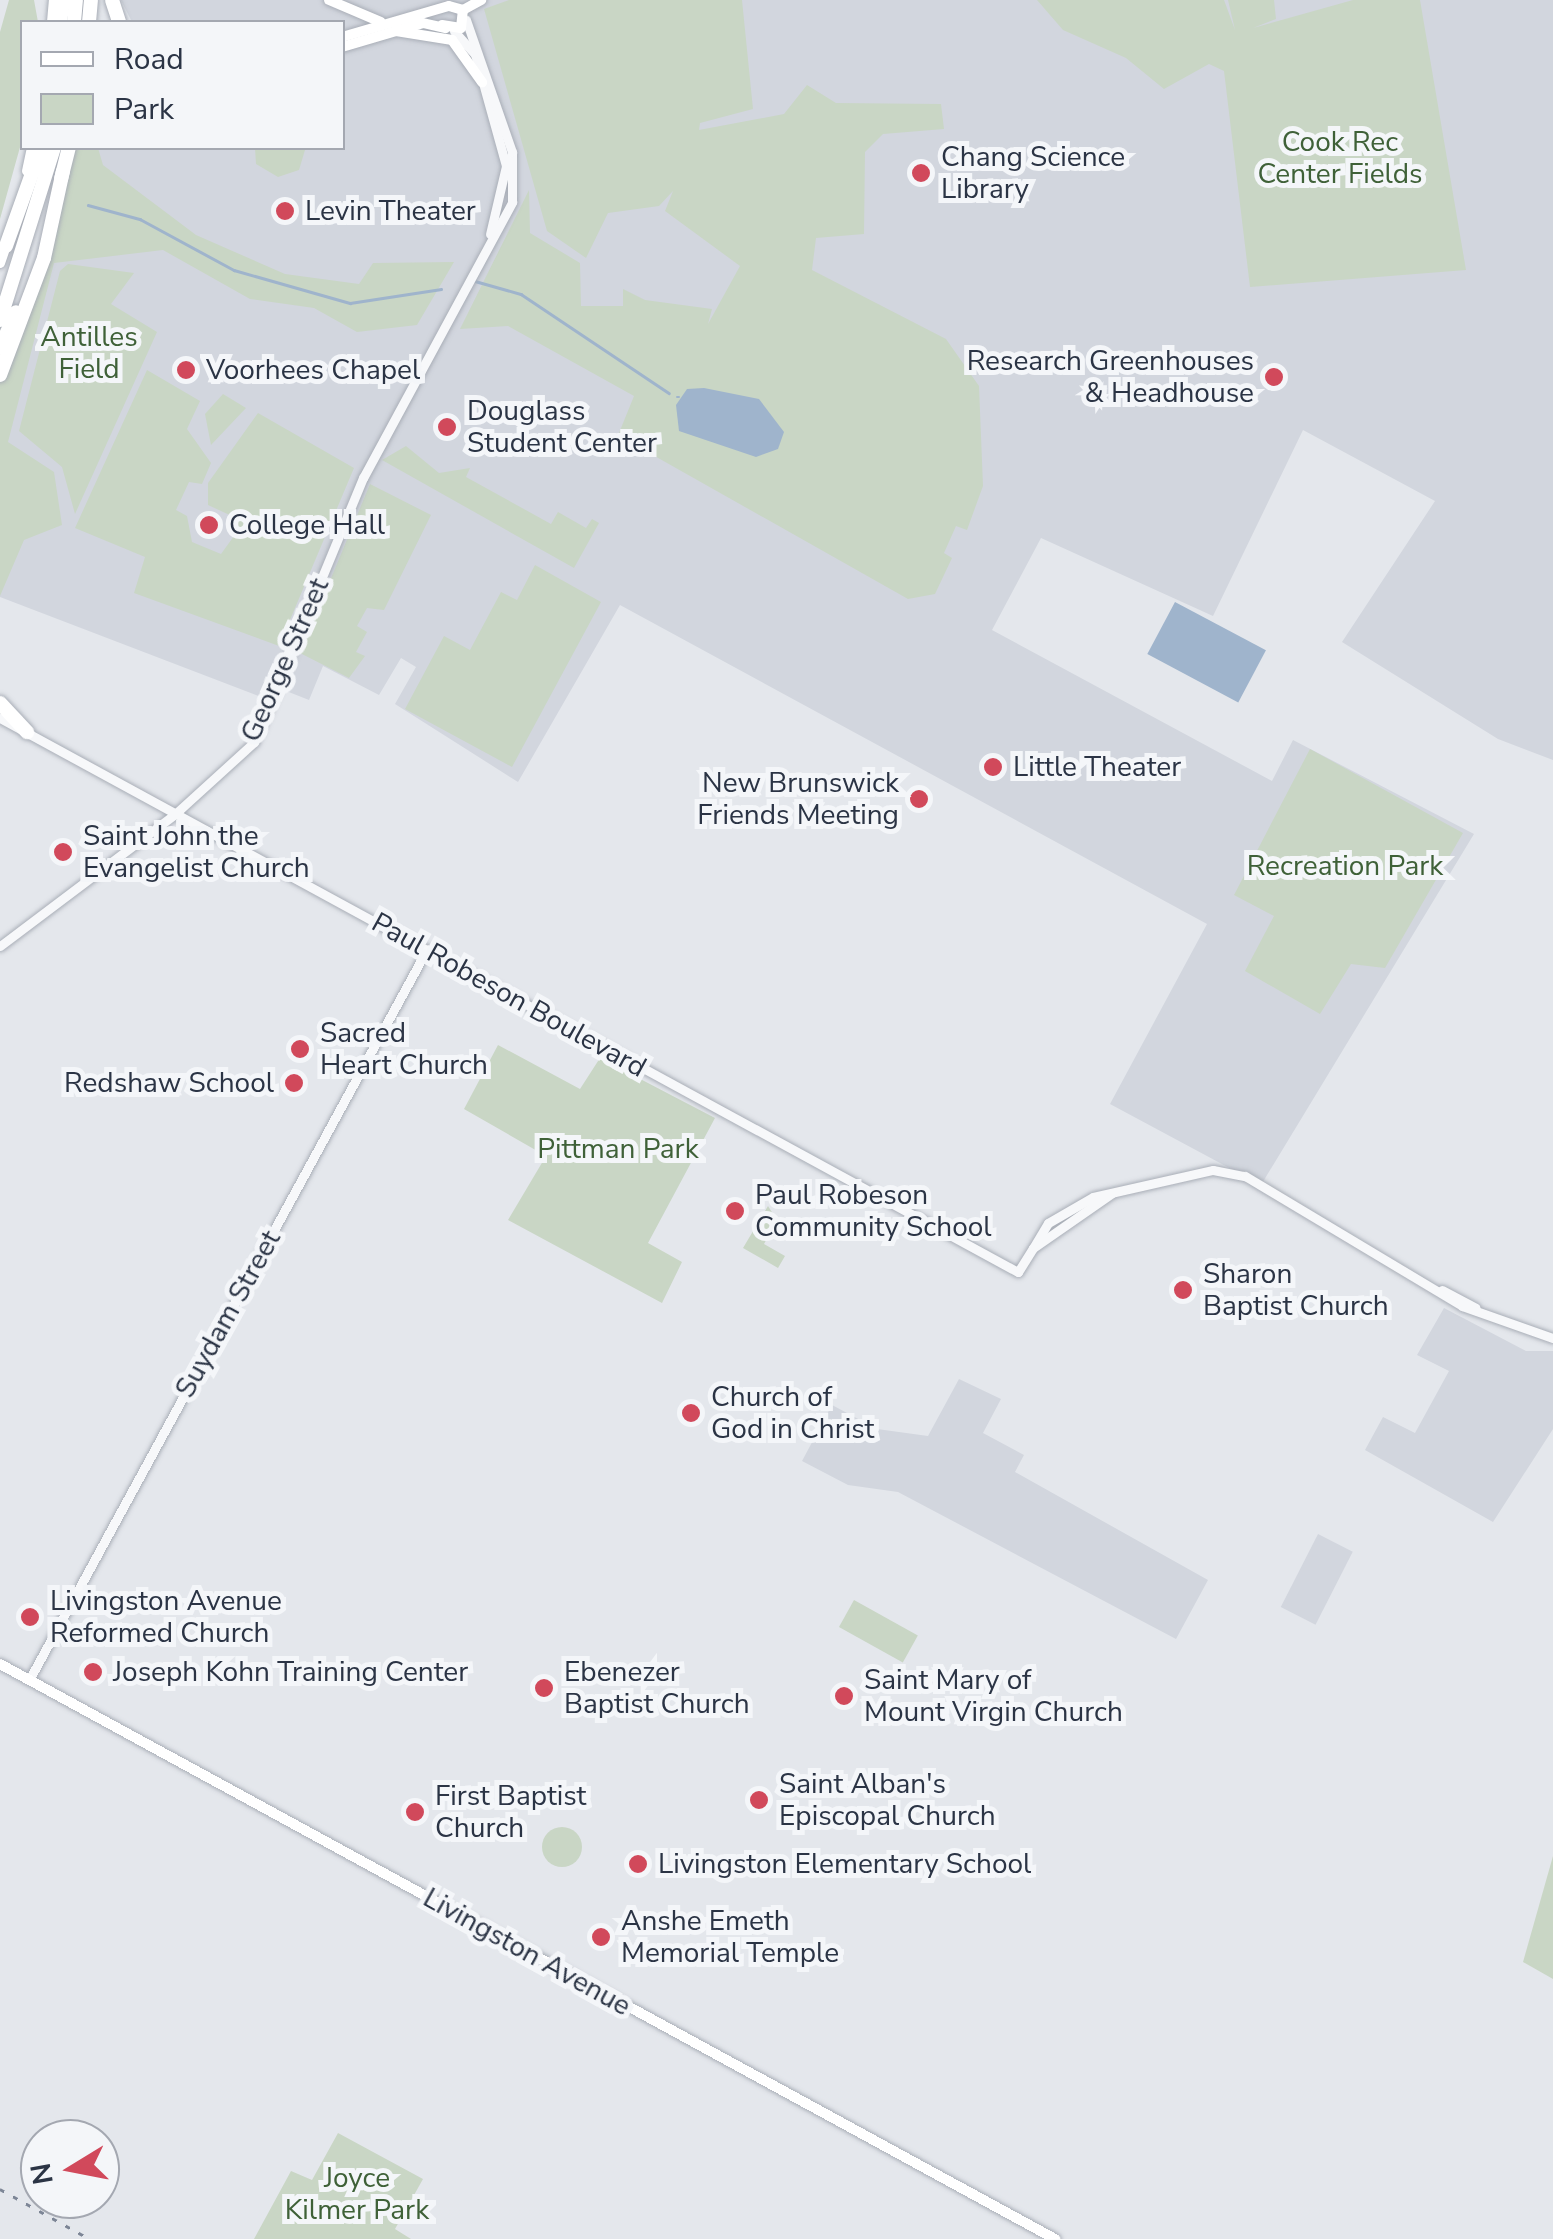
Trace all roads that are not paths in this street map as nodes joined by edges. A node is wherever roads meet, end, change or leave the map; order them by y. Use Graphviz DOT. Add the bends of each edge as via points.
graph roads {
  1 [pos="329,0"];
  2 [pos="481,0"];
  3 [pos="444,10"];
  4 [pos="465,15"];
  5 [pos="394,26"];
  6 [pos="449,30"];
  7 [pos="345,36"];
  8 [pos="345,46"];
  9 [pos="482,82"];
  10 [pos="31,150"];
  11 [pos="40,150"];
  12 [pos="53,150"];
  13 [pos="68,150"];
  14 [pos="64,171"];
  15 [pos="490,234"];
  16 [pos="6,246"];
  17 [pos="0,264"];
  18 [pos="0,320"];
  19 [pos="0,348"];
  20 [pos="0,375"];
  21 [pos="0,703"];
  22 [pos="0,718"];
  23 [pos="27,732"];
  24 [pos="174,814"];
  25 [pos="0,946"];
  26 [pos="427,948"];
  27 [pos="1112,1192"];
  28 [pos="1032,1248"];
  29 [pos="1553,1338"];
  30 [pos="0,1664"];
  31 [pos="29,1680"];
  32 [pos="1056,2239"];
  1 -- 5 [label="main road" via="360,19"];
  2 -- 4 [label="main road"];
  3 -- 4 [label="main road"];
  3 -- 5 [label="main road"];
  3 -- 6 [label="main road"];
  4 -- 6 [label="main road"];
  4 -- 15 [label="street, George Street" via="514,162 512,202"];
  5 -- 6 [label="main road" via="423,23"];
  5 -- 7 [label="main road"];
  5 -- 8 [label="main road"];
  5 -- 9 [label="main road" via="452,40"];
  6 -- 9 [label="street, George Street" via="473,48"];
  9 -- 15 [label="street, George Street" via="506,166"];
  10 -- 16 [label="main road"];
  11 -- 16 [label="highway"];
  12 -- 18 [label="highway"];
  13 -- 14 [label="highway"];
  14 -- 19 [label="highway"];
  14 -- 20 [label="highway" via="44,258"];
  15 -- 24 [label="street, George Street" via="364,478 254,742"];
  16 -- 17 [label="main road"];
  21 -- 23 [label="highway"];
  22 -- 23 [label="street, Paul Robeson Boulevard"];
  23 -- 24 [label="street, Paul Robeson Boulevard"];
  24 -- 25 [label="street, George Street"];
  24 -- 26 [label="street, Paul Robeson Boulevard"];
  26 -- 28 [label="street, Paul Robeson Boulevard" via="1018,1272"];
  26 -- 31 [label="street, Suydam Street"];
  27 -- 28 [label="street"];
  27 -- 28 [label="street" via="1048,1223"];
  27 -- 29 [label="street" via="1187,1171 1245,1176 1480,1312"];
  30 -- 31 [label="main road, Livingston Avenue"];
  31 -- 32 [label="main road, Livingston Avenue"];
}
